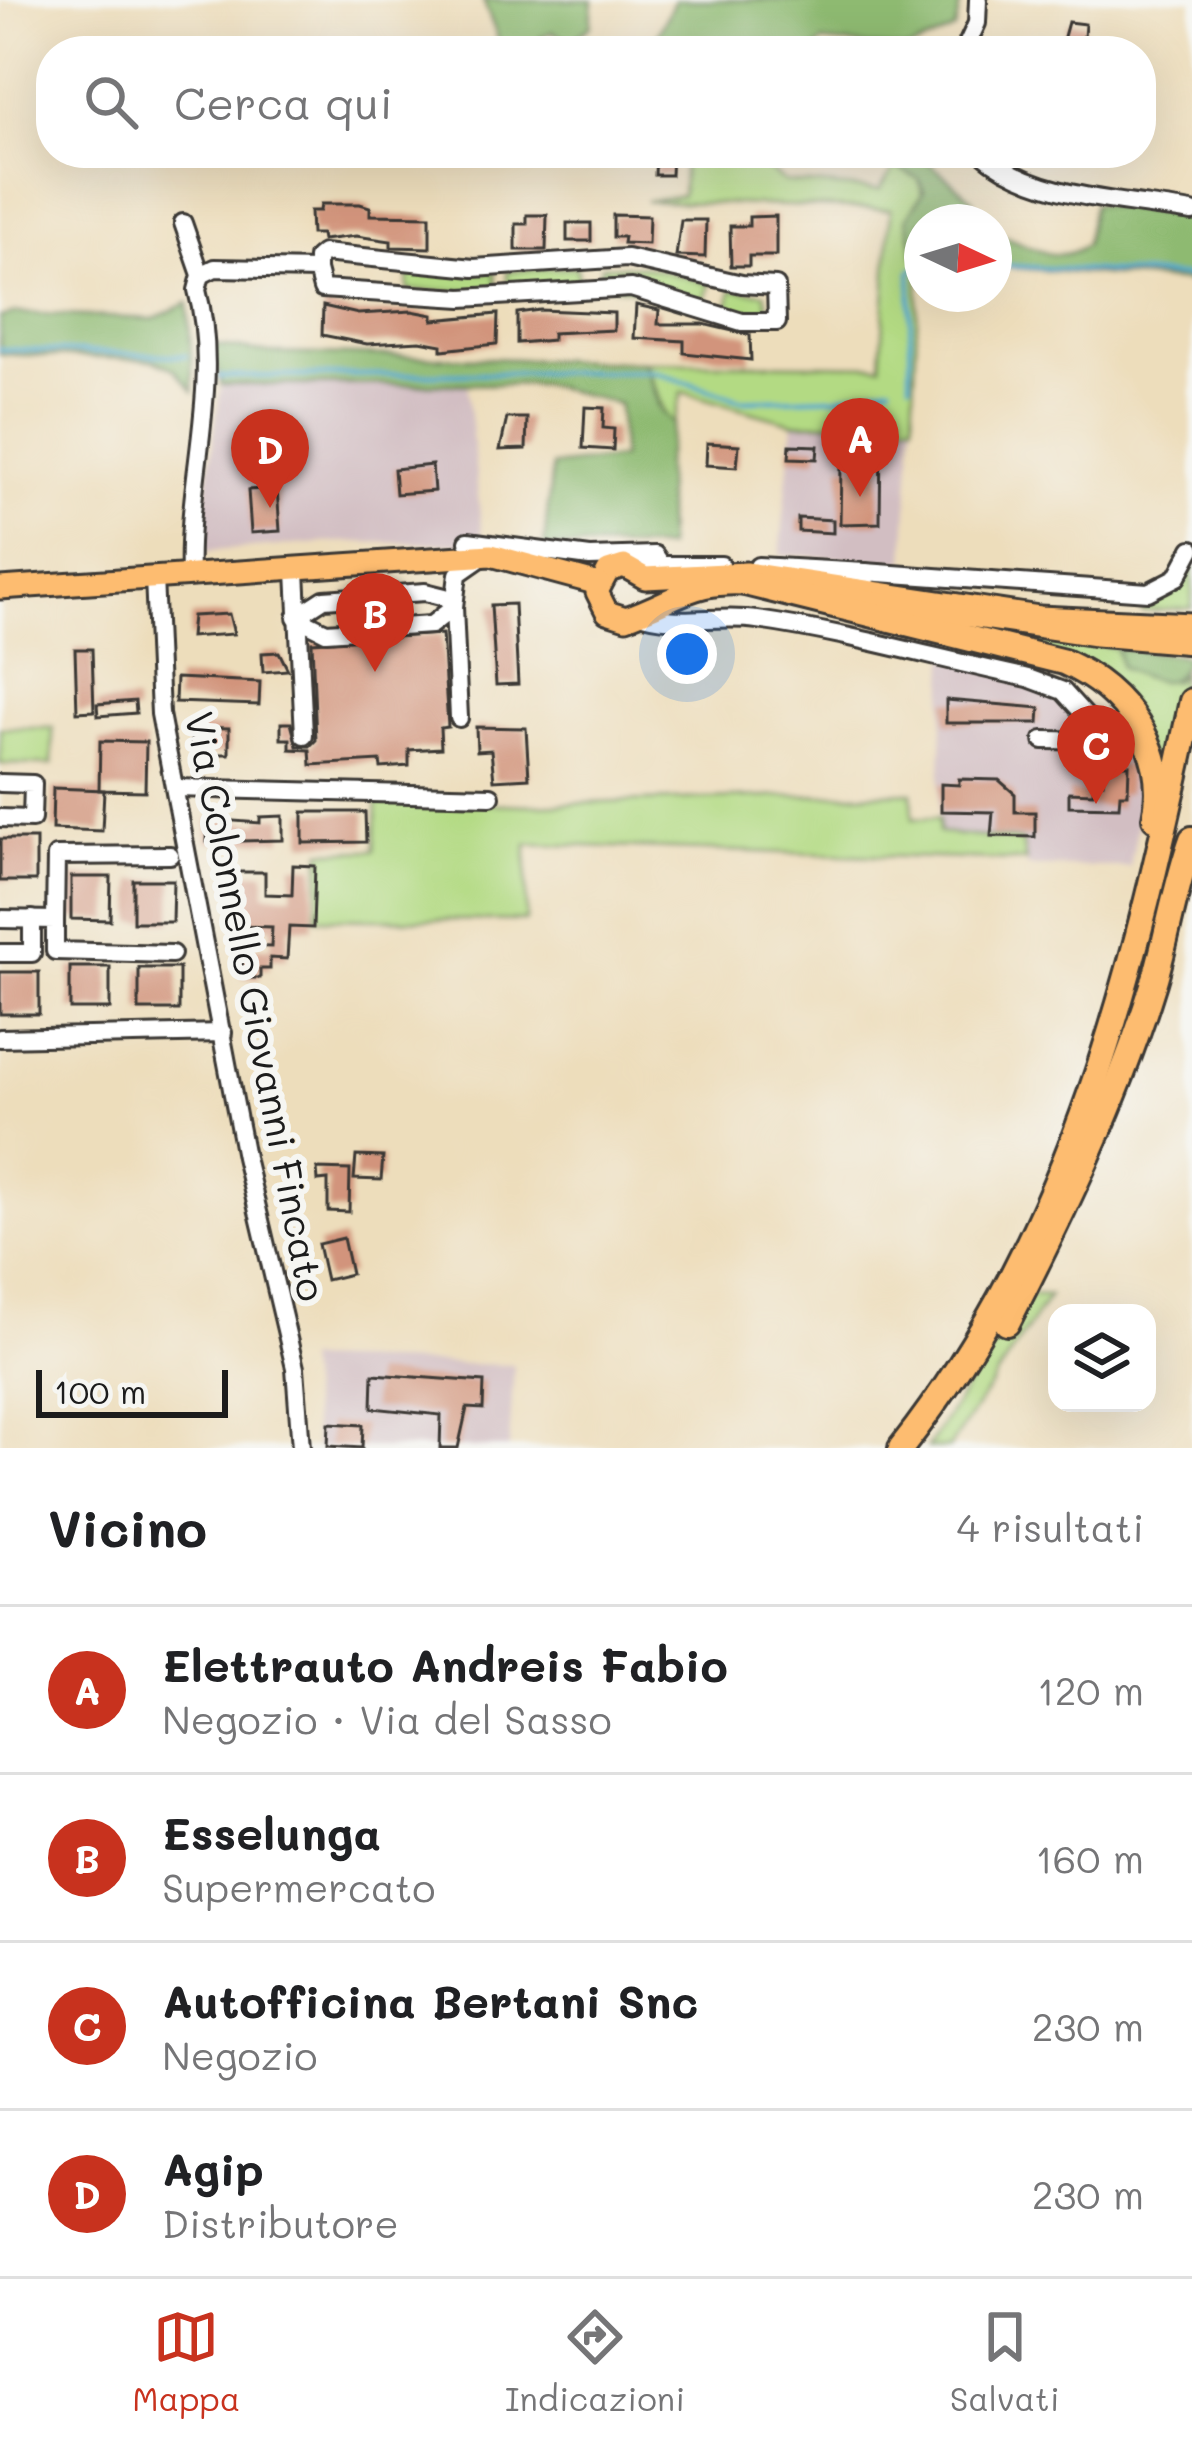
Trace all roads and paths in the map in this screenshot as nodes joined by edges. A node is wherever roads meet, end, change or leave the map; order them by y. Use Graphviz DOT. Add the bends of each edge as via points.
graph roads {
  1 [pos="978,0"];
  2 [pos="970,36"];
  3 [pos="1010,168"];
  4 [pos="1192,212"];
  5 [pos="182,223"];
  6 [pos="397,262"];
  7 [pos="317,270"];
  8 [pos="201,275"];
  9 [pos="716,278"];
  10 [pos="391,296"];
  11 [pos="705,310"];
  12 [pos="468,541"];
  13 [pos="1192,549"];
  14 [pos="491,555"];
  15 [pos="296,571"];
  16 [pos="599,571"];
  17 [pos="649,572"];
  18 [pos="190,574"];
  19 [pos="154,577"];
  20 [pos="866,581"];
  21 [pos="745,584"];
  22 [pos="0,588"];
  23 [pos="454,607"];
  24 [pos="641,611"];
  25 [pos="296,616"];
  26 [pos="1189,633"];
  27 [pos="1192,701"];
  28 [pos="459,718"];
  29 [pos="304,735"];
  30 [pos="1043,740"];
  31 [pos="1192,774"];
  32 [pos="0,783"];
  33 [pos="175,788"];
  34 [pos="491,796"];
  35 [pos="0,818"];
  36 [pos="1192,839"];
  37 [pos="170,855"];
  38 [pos="0,919"];
  39 [pos="32,920"];
  40 [pos="55,920"];
  41 [pos="0,953"];
  42 [pos="172,954"];
  43 [pos="223,1033"];
  44 [pos="1114,1035"];
  45 [pos="0,1038"];
  46 [pos="1125,1065"];
  47 [pos="301,1448"];
  48 [pos="901,1448"];
  49 [pos="922,1448"];
  1 -- 2 [label="street"];
  3 -- 4 [label="street" via="1096,198"];
  5 -- 8 [label="street"];
  6 -- 7 [label="street" via="323,253"];
  6 -- 9 [label="street" via="474,268 627,258"];
  6 -- 10 [label="street"];
  7 -- 8 [label="street" via="215,268"];
  7 -- 10 [label="street" via="322,289"];
  8 -- 18 [label="street" via="205,393"];
  9 -- 11 [label="street"];
  9 -- 11 [label="street" via="776,286 776,322"];
  10 -- 11 [label="street" via="631,289"];
  12 -- 16 [label="street"];
  13 -- 20 [label="street" via="1177,577 1148,592"];
  14 -- 15 [label="main road"];
  14 -- 16 [label="main road"];
  14 -- 23 [label="street" via="458,574"];
  15 -- 18 [label="main road"];
  15 -- 25 [label="street"];
  16 -- 17 [label="main road"];
  16 -- 24 [label="main road" via="598,599 607,612 621,618"];
  17 -- 20 [label="main road"];
  17 -- 24 [label="main road"];
  18 -- 19 [label="main road"];
  19 -- 22 [label="main road"];
  19 -- 33 [label="street, Via Colonnello Giovanni Fincato" via="160,713"];
  20 -- 26 [label="main road" via="1040,617"];
  21 -- 24 [label="main road" via="715,582"];
  21 -- 26 [label="main road" via="1096,635"];
  21 -- 44 [label="highway" via="1064,662 1094,676 1135,717 1149,744 1157,807"];
  23 -- 25 [label="street" via="425,592 324,599"];
  23 -- 25 [label="street" via="430,625 326,632"];
  23 -- 28 [label="street"];
  24 -- 30 [label="street" via="667,621 734,616 796,626 1028,678 1063,691 1108,741"];
  25 -- 29 [label="street"];
  27 -- 44 [label="highway"];
  31 -- 46 [label="highway"];
  32 -- 35 [label="street" via="33,784 32,819"];
  33 -- 34 [label="street"];
  33 -- 43 [label="street, Via Colonnello Giovanni Fincato"];
  36 -- 46 [label="highway"];
  37 -- 40 [label="street" via="56,856"];
  38 -- 39 [label="street"];
  39 -- 40 [label="street"];
  39 -- 41 [label="street" via="32,953"];
  40 -- 42 [label="street" via="55,951"];
  43 -- 45 [label="street"];
  43 -- 47 [label="street, Via Colonnello Giovanni Fincato" via="295,1368"];
  44 -- 48 [label="highway" via="998,1303"];
  46 -- 49 [label="highway" via="1004,1328"];
}
